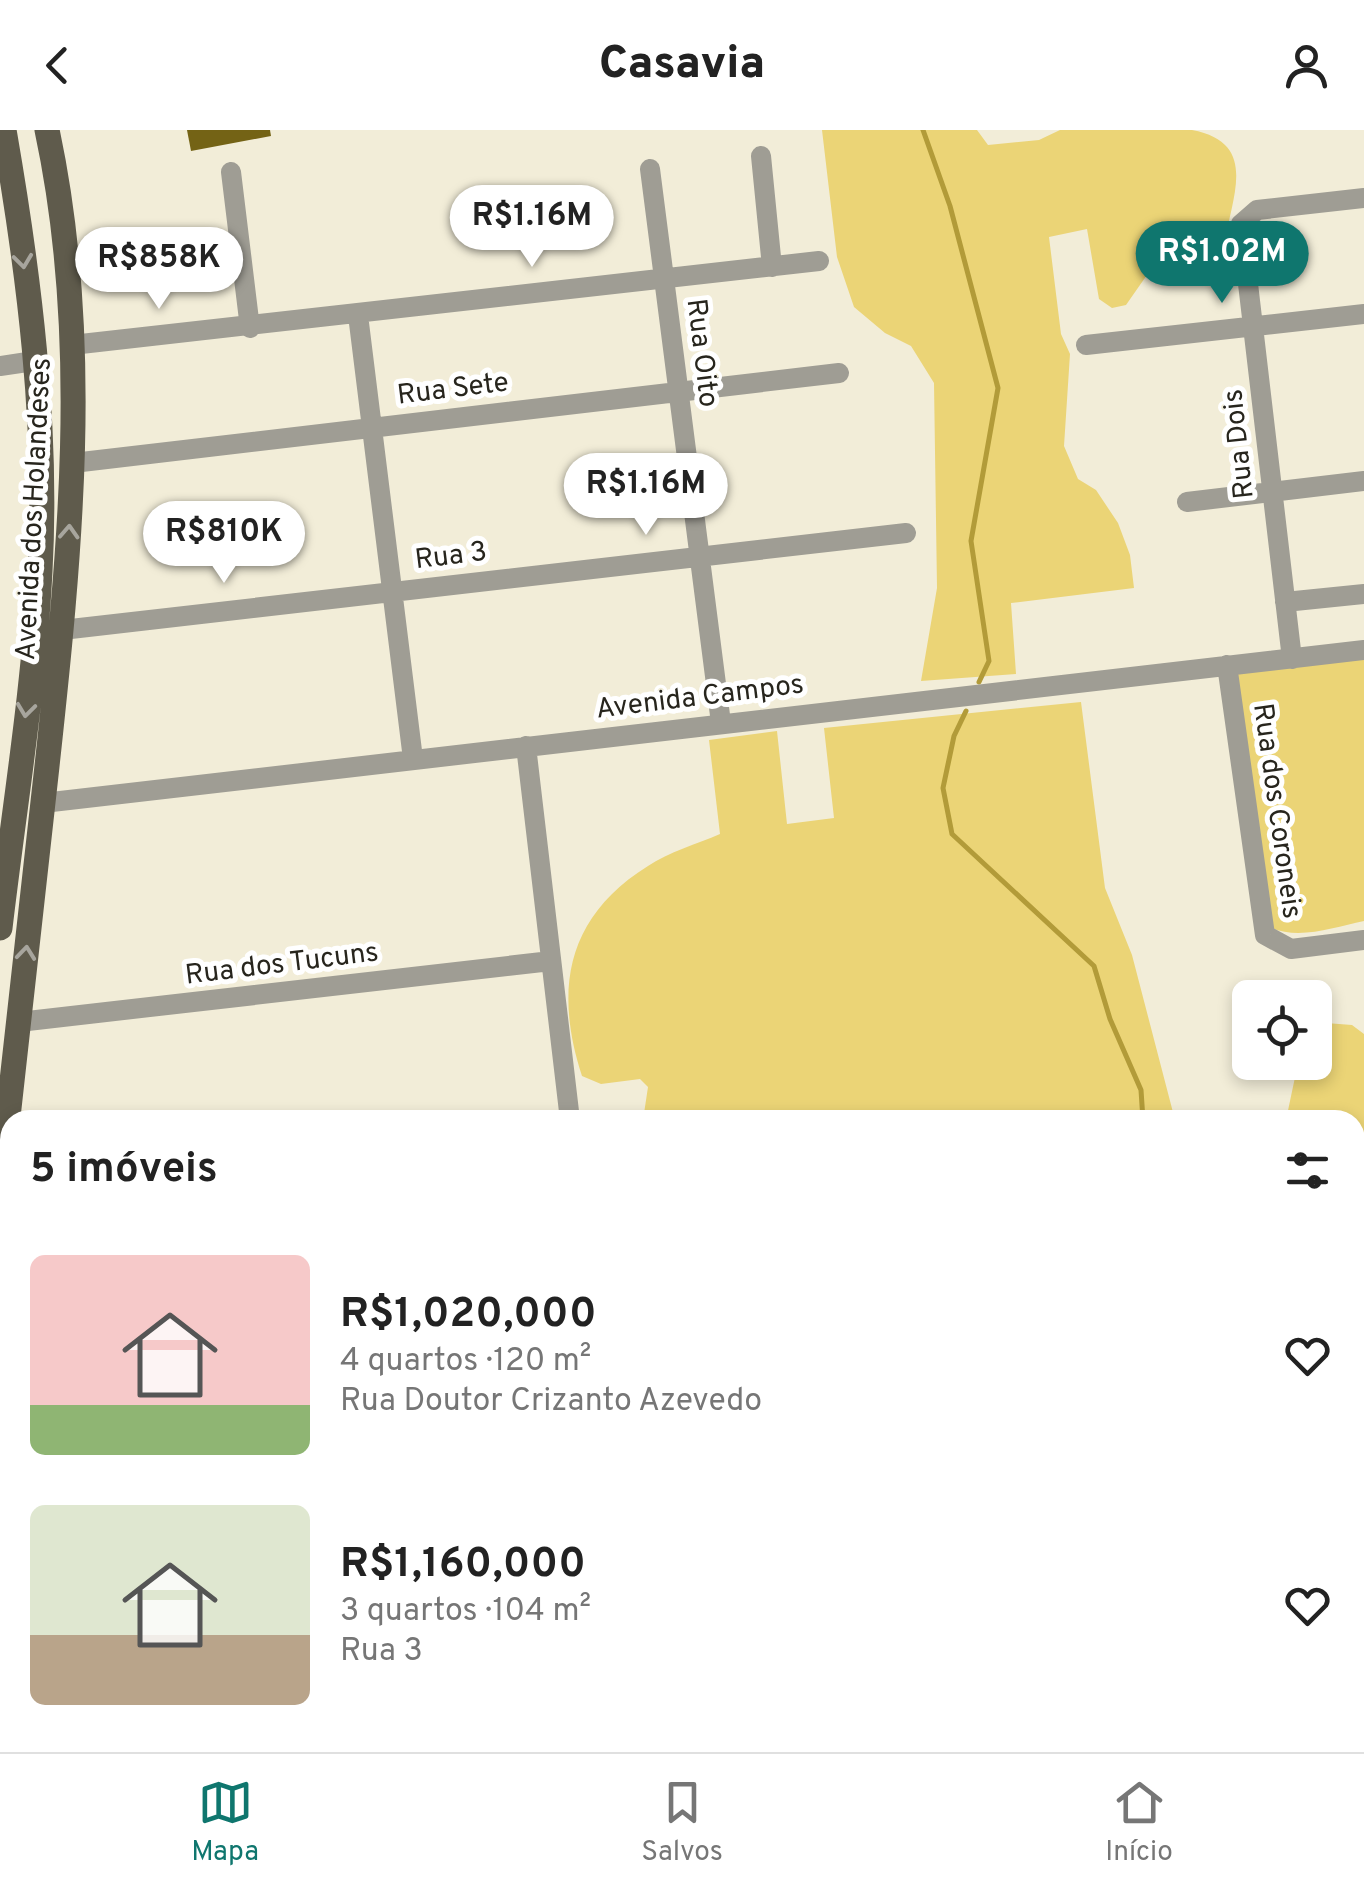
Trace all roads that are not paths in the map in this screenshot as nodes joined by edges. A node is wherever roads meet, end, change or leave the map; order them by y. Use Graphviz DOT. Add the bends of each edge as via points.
graph roads {
  1 [pos="4,130"];
  2 [pos="47,130"];
  3 [pos="761,156"];
  4 [pos="650,169"];
  5 [pos="232,172"];
  6 [pos="1364,198"];
  7 [pos="820,261"];
  8 [pos="772,267"];
  9 [pos="664,280"];
  10 [pos="1364,314"];
  11 [pos="358,315"];
  12 [pos="250,328"];
  13 [pos="1256,328"];
  14 [pos="72,346"];
  15 [pos="1086,346"];
  16 [pos="0,354"];
  17 [pos="33,355"];
  18 [pos="0,366"];
  19 [pos="839,372"];
  20 [pos="678,392"];
  21 [pos="372,428"];
  22 [pos="73,463"];
  23 [pos="1364,481"];
  24 [pos="1273,491"];
  25 [pos="1187,502"];
  26 [pos="906,533"];
  27 [pos="700,556"];
  28 [pos="392,592"];
  29 [pos="1364,594"];
  30 [pos="1285,602"];
  31 [pos="62,630"];
  32 [pos="1364,650"];
  33 [pos="1292,659"];
  34 [pos="1227,666"];
  35 [pos="721,723"];
  36 [pos="526,746"];
  37 [pos="413,760"];
  38 [pos="43,803"];
  39 [pos="0,928"];
  40 [pos="1364,940"];
  41 [pos="552,961"];
  42 [pos="18,1022"];
  43 [pos="9,1110"];
  44 [pos="569,1110"];
  1 -- 17 [label="main road, Avenida dos Holandeses, one-way"];
  2 -- 14 [label="main road, Avenida dos Holandeses"];
  3 -- 8 [label="street"];
  4 -- 9 [label="street, Rua Oito"];
  5 -- 12 [label="street"];
  6 -- 13 [label="street, Rua Dois" via="1257,210 1241,224"];
  7 -- 8 [label="street"];
  8 -- 9 [label="street"];
  9 -- 11 [label="street"];
  9 -- 20 [label="street, Rua Oito"];
  10 -- 13 [label="street"];
  11 -- 12 [label="street"];
  11 -- 21 [label="street"];
  12 -- 14 [label="street"];
  13 -- 15 [label="street"];
  13 -- 24 [label="street, Rua Dois"];
  14 -- 22 [label="main road, Avenida dos Holandeses"];
  16 -- 17 [label="street"];
  17 -- 18 [label="street"];
  17 -- 39 [label="main road, Avenida dos Holandeses, one-way" via="40,573"];
  19 -- 20 [label="street, Rua Sete"];
  20 -- 21 [label="street, Rua Sete"];
  20 -- 27 [label="street, Rua Oito"];
  21 -- 22 [label="street, Rua Sete"];
  21 -- 28 [label="street"];
  31 -- 22 [label="main road, Avenida dos Holandeses, one-way"];
  23 -- 24 [label="street"];
  24 -- 25 [label="street"];
  24 -- 30 [label="street, Rua Dois"];
  26 -- 27 [label="street, Rua 3"];
  27 -- 28 [label="street, Rua 3"];
  27 -- 35 [label="street, Rua Oito"];
  28 -- 31 [label="street, Rua 3"];
  28 -- 37 [label="street"];
  29 -- 30 [label="street"];
  30 -- 33 [label="street, Rua Dois"];
  31 -- 38 [label="main road, Avenida dos Holandeses"];
  32 -- 33 [label="street, Avenida Campos"];
  33 -- 34 [label="street, Avenida Campos"];
  34 -- 35 [label="street, Avenida Campos"];
  34 -- 40 [label="street, Rua dos Coroneis" via="1261,922 1272,943 1291,949"];
  35 -- 36 [label="street, Avenida Campos"];
  36 -- 37 [label="street, Avenida Campos"];
  36 -- 41 [label="street"];
  37 -- 38 [label="street, Avenida Campos"];
  42 -- 38 [label="main road, Avenida dos Holandeses, one-way"];
  41 -- 42 [label="street, Rua dos Tucuns"];
  41 -- 44 [label="street"];
  42 -- 43 [label="main road, Avenida dos Holandeses"];
}
